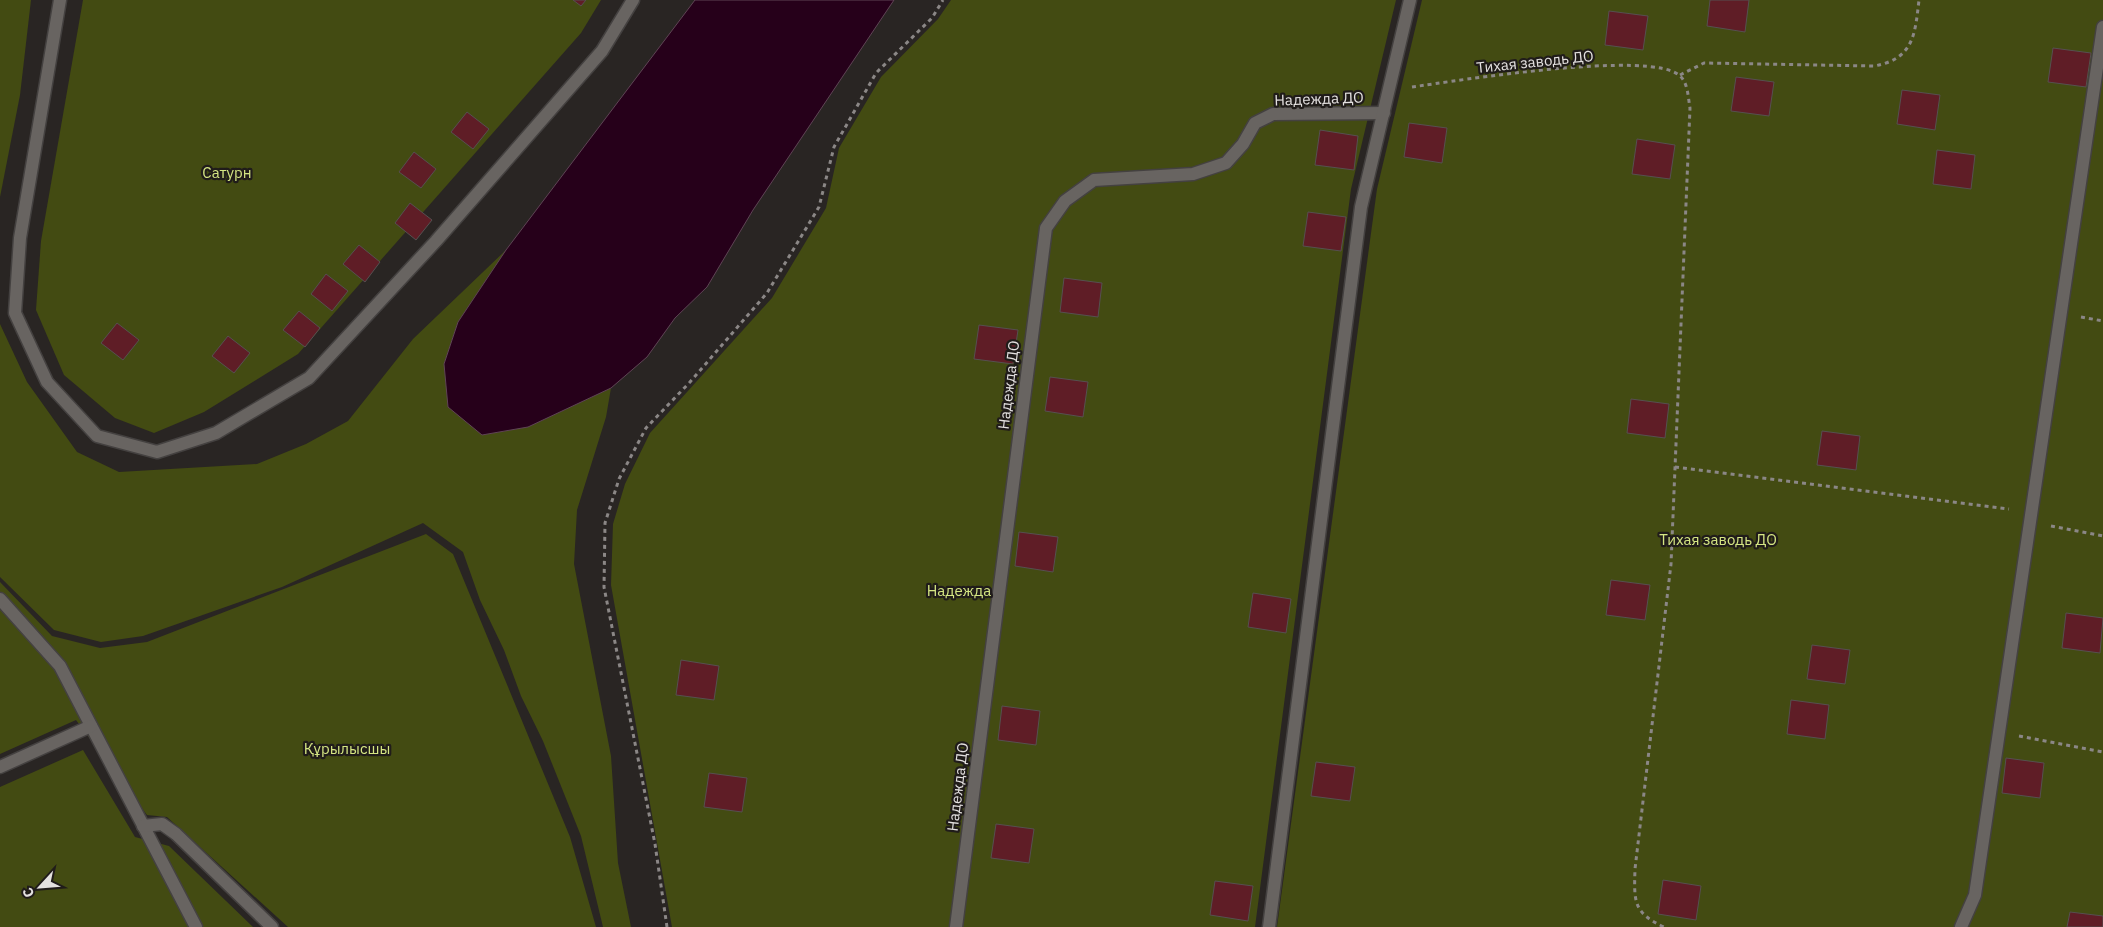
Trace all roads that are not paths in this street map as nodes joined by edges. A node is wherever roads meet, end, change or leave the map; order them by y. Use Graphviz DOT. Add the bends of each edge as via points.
graph roads {
  1 [pos="60,0"];
  2 [pos="633,0"];
  3 [pos="1410,0"];
  4 [pos="2103,27"];
  5 [pos="1384,113"];
  6 [pos="0,599"];
  7 [pos="91,726"];
  8 [pos="0,767"];
  9 [pos="143,826"];
  10 [pos="196,927"];
  11 [pos="272,927"];
  12 [pos="956,927"];
  13 [pos="1269,927"];
  14 [pos="1961,927"];
  1 -- 2 [label="street" via="20,238 15,313 47,382 97,436 157,452 216,433 309,378 436,241 602,51"];
  3 -- 5 [label="street"];
  4 -- 14 [label="street" via="1975,895"];
  5 -- 12 [label="street, Надежда ДО" via="1273,114 1255,123 1243,144 1226,163 1193,174 1094,180 1065,201 1046,228"];
  5 -- 13 [label="street" via="1361,208"];
  6 -- 7 [label="street" via="60,666"];
  7 -- 8 [label="street"];
  7 -- 9 [label="street"];
  9 -- 10 [label="street"];
  9 -- 11 [label="street" via="162,824 176,834"];
}
